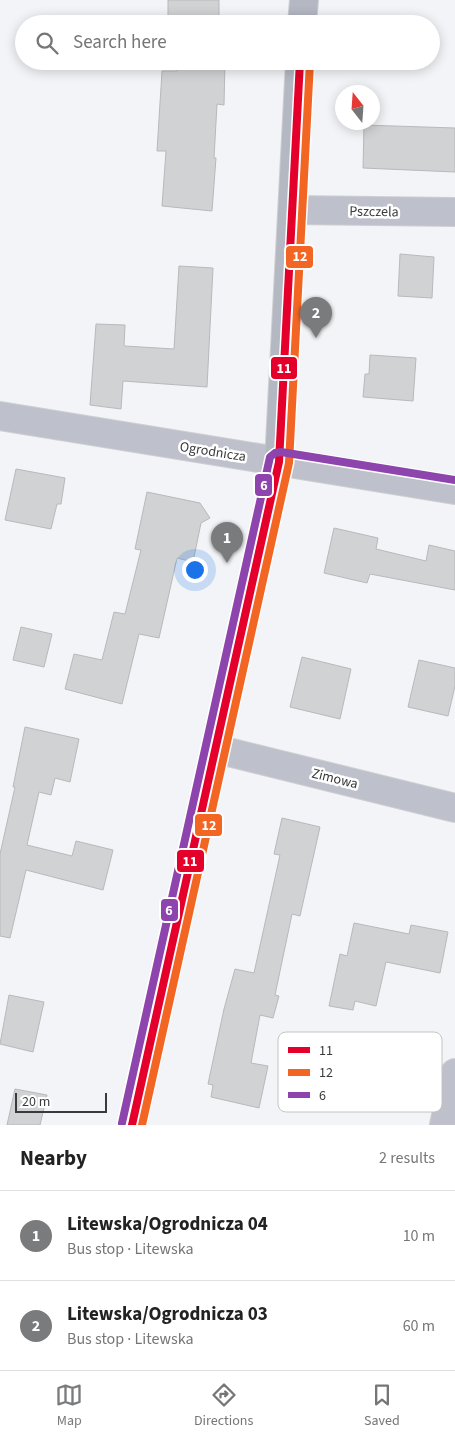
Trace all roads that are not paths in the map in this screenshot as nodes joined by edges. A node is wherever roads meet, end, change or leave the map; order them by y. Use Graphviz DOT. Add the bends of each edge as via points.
graph roads {
  1 [pos="304,0"];
  2 [pos="303,15"];
  3 [pos="300,70"];
  4 [pos="293,210"];
  5 [pos="455,212"];
  6 [pos="0,416"];
  7 [pos="279,462"];
  8 [pos="455,490"];
  9 [pos="216,749"];
  10 [pos="455,808"];
  11 [pos="455,1072"];
  12 [pos="132,1125"];
  13 [pos="444,1125"];
  1 -- 2 [label="main road"];
  3 -- 4 [label="main road"];
  4 -- 5 [label="street, Pszczela"];
  4 -- 7 [label="main road"];
  6 -- 7 [label="street, Ogrodnicza"];
  7 -- 8 [label="street, Ogrodnicza"];
  7 -- 9 [label="main road"];
  9 -- 10 [label="street, Zimowa"];
  9 -- 12 [label="main road"];
  11 -- 13 [label="street"];
}
